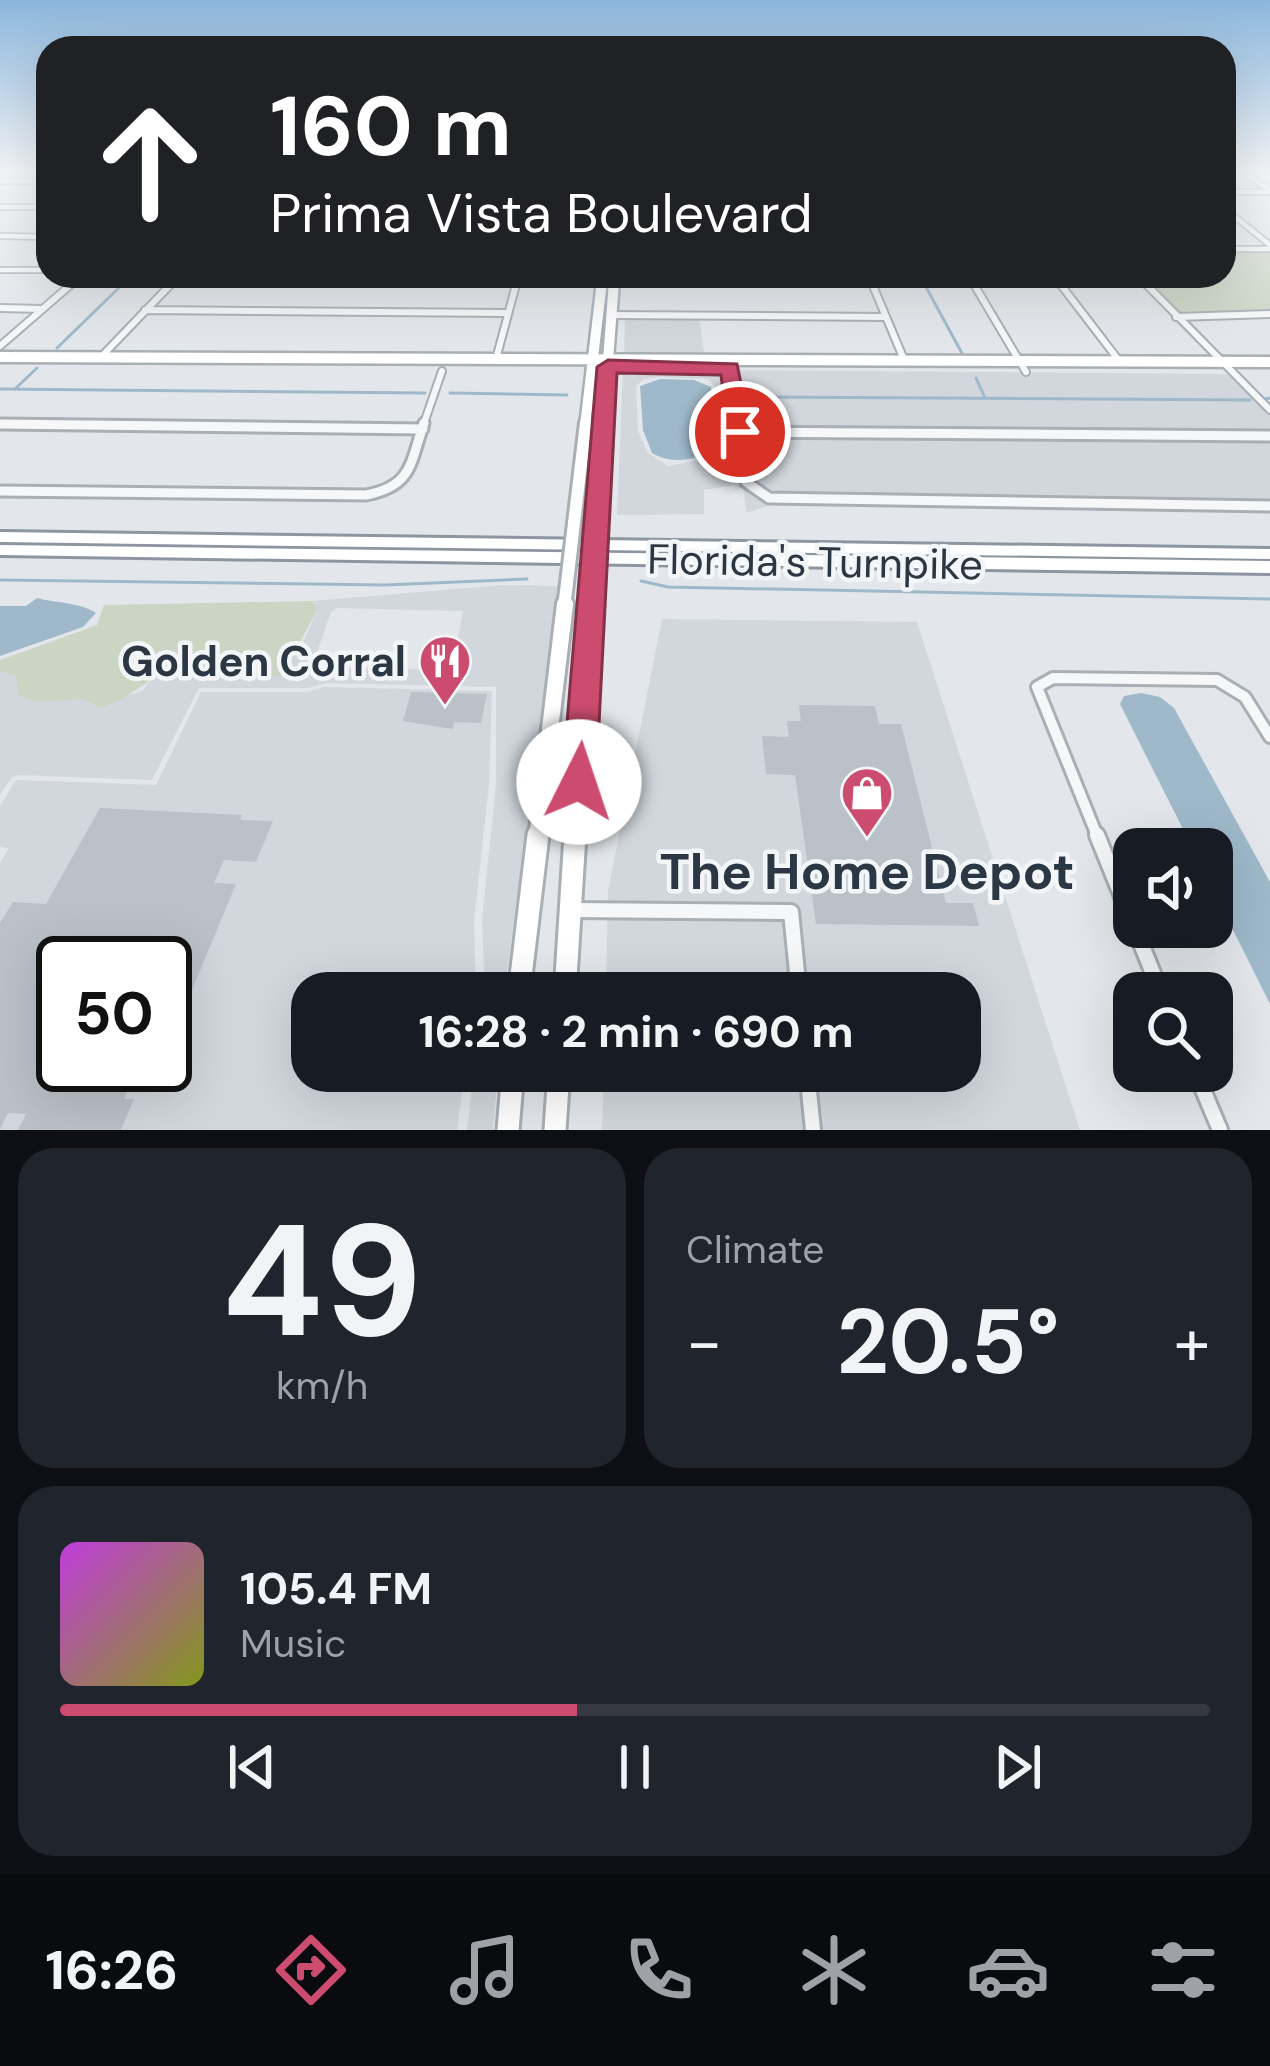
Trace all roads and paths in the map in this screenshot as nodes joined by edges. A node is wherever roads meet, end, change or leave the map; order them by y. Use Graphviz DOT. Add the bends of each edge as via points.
graph roads {
  1 [pos="1244,224"];
  2 [pos="0,236"];
  3 [pos="36,237"];
  4 [pos="1270,247"];
  5 [pos="1236,248"];
  6 [pos="0,270"];
  7 [pos="36,270"];
  8 [pos="67,288"];
  9 [pos="166,288"];
  10 [pos="514,288"];
  11 [pos="601,288"];
  12 [pos="614,288"];
  13 [pos="874,288"];
  14 [pos="976,288"];
  15 [pos="1063,288"];
  16 [pos="1149,288"];
  17 [pos="0,308"];
  18 [pos="43,309"];
  19 [pos="145,310"];
  20 [pos="507,313"];
  21 [pos="1270,314"];
  22 [pos="613,315"];
  23 [pos="886,317"];
  24 [pos="1177,317"];
  25 [pos="0,346"];
  26 [pos="0,357"];
  27 [pos="100,358"];
  28 [pos="496,359"];
  29 [pos="426,362"];
  30 [pos="905,362"];
  31 [pos="922,362"];
  32 [pos="592,363"];
  33 [pos="608,363"];
  34 [pos="1122,364"];
  35 [pos="856,366"];
  36 [pos="1270,366"];
  37 [pos="1024,368"];
  38 [pos="1225,368"];
  39 [pos="730,369"];
  40 [pos="442,371"];
  41 [pos="1270,410"];
  42 [pos="0,424"];
  43 [pos="423,429"];
  44 [pos="740,432"];
  45 [pos="1270,436"];
  46 [pos="0,491"];
  47 [pos="1270,506"];
  48 [pos="0,537"];
  49 [pos="0,550"];
  50 [pos="1270,554"];
  51 [pos="1270,567"];
  52 [pos="1270,737"];
  53 [pos="571,910"];
  54 [pos="521,972"];
  55 [pos="567,972"];
  56 [pos="797,972"];
  57 [pos="1152,972"];
  58 [pos="511,1092"];
  59 [pos="558,1092"];
  60 [pos="809,1092"];
  61 [pos="1204,1092"];
  62 [pos="508,1130"];
  63 [pos="555,1130"];
  64 [pos="813,1130"];
  65 [pos="1220,1130"];
  1 -- 4 [label="street"];
  2 -- 3 [label="street"];
  4 -- 5 [label="street"];
  6 -- 7 [label="street"];
  8 -- 18 [label="street"];
  9 -- 19 [label="street"];
  10 -- 20 [label="street"];
  11 -- 32 [label="main road"];
  12 -- 22 [label="main road"];
  13 -- 23 [label="street"];
  14 -- 37 [label="street"];
  15 -- 34 [label="street"];
  16 -- 24 [label="street"];
  17 -- 18 [label="street"];
  18 -- 25 [label="street"];
  19 -- 20 [label="street"];
  19 -- 27 [label="street"];
  20 -- 28 [label="street"];
  21 -- 24 [label="street"];
  22 -- 23 [label="street"];
  22 -- 33 [label="main road"];
  23 -- 30 [label="street"];
  24 -- 38 [label="street"];
  26 -- 27 [label="main road"];
  27 -- 29 [label="main road"];
  28 -- 29 [label="main road"];
  28 -- 32 [label="main road"];
  29 -- 32 [label="main road"];
  30 -- 31 [label="main road"];
  30 -- 35 [label="main road"];
  31 -- 35 [label="main road"];
  31 -- 37 [label="main road"];
  32 -- 33 [label="main road"];
  32 -- 54 [label="main road, bridge"];
  33 -- 35 [label="main road"];
  33 -- 39 [label="main road"];
  33 -- 53 [label="main road, bridge"];
  34 -- 37 [label="main road"];
  34 -- 38 [label="main road"];
  35 -- 37 [label="main road"];
  35 -- 39 [label="main road"];
  36 -- 38 [label="main road"];
  37 -- 38 [label="main road"];
  38 -- 41 [label="street"];
  39 -- 44 [label="street"];
  40 -- 43 [label="street"];
  42 -- 43 [label="street"];
  43 -- 46 [label="street" via="404,480 366,495"];
  44 -- 45 [label="street"];
  44 -- 47 [label="street" via="746,482 783,500"];
  48 -- 50 [label="highway, Florida's Turnpike"];
  49 -- 51 [label="highway, Florida's Turnpike"];
  52 -- 57 [label="street" via="1245,697 1217,680 1053,678 1037,687"];
  53 -- 55 [label="main road"];
  53 -- 56 [label="street" via="790,912"];
  58 -- 62 [label="main road"];
  59 -- 63 [label="main road"];
  60 -- 64 [label="street"];
  61 -- 65 [label="street"];
}
